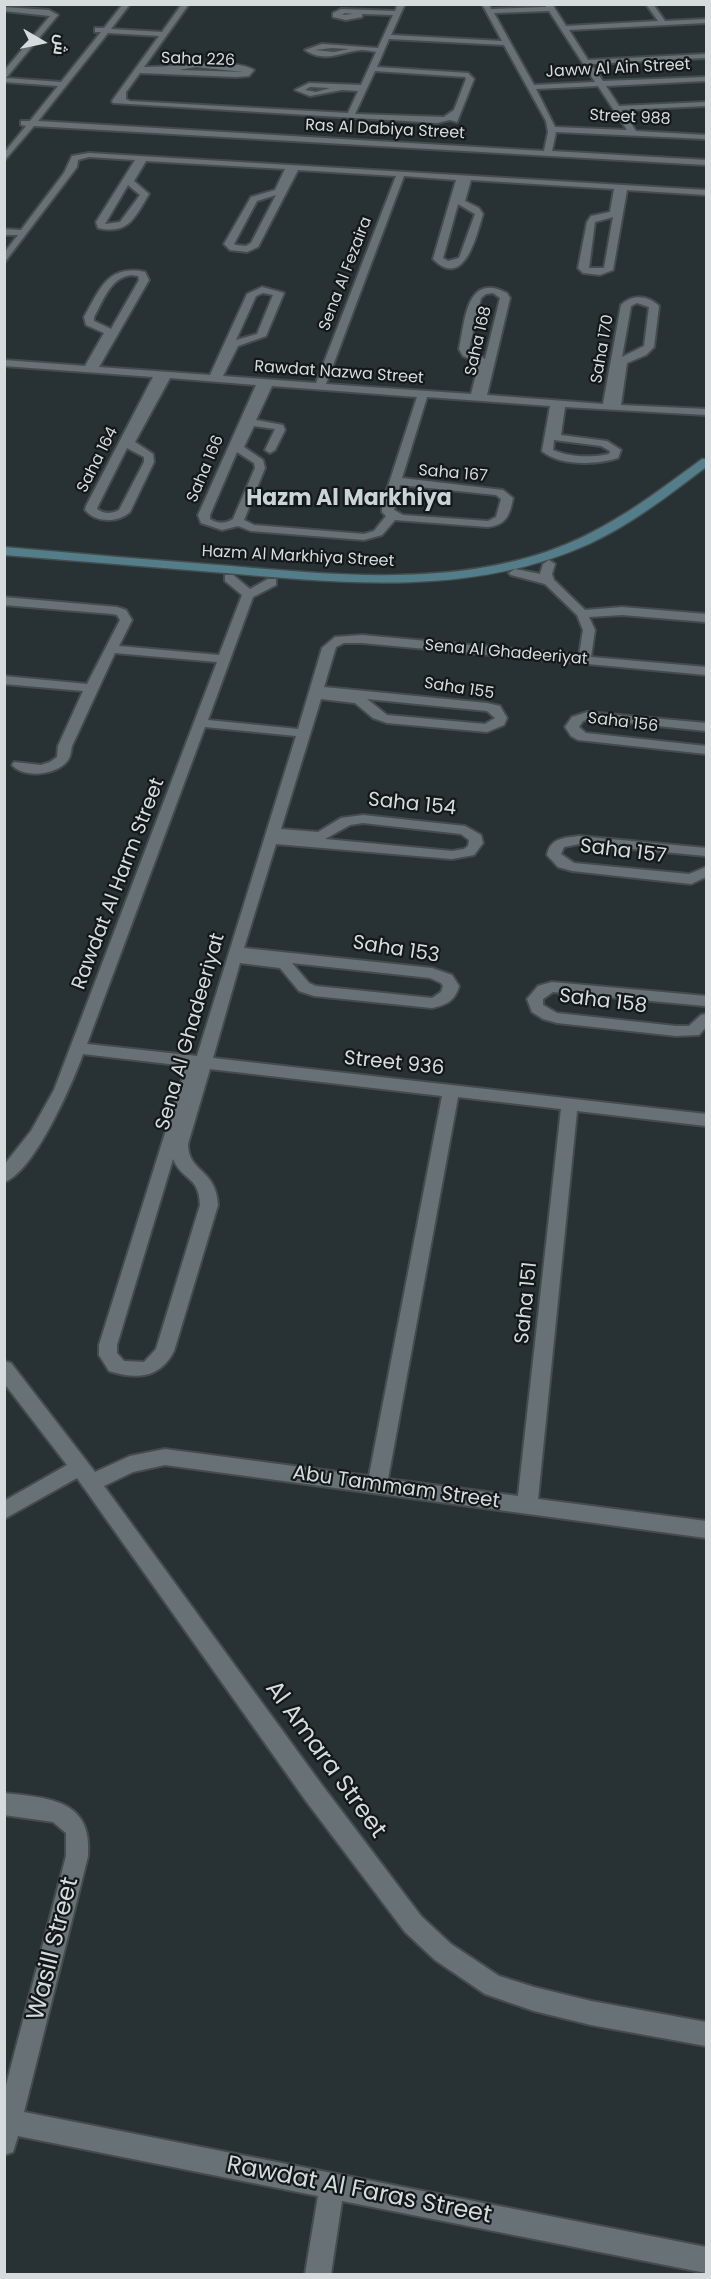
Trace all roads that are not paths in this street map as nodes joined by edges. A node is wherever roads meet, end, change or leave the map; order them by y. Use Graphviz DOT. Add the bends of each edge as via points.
graph roads {
  1 [pos="120,4"];
  2 [pos="127,4"];
  3 [pos="186,4"];
  4 [pos="402,4"];
  5 [pos="649,4"];
  6 [pos="549,7"];
  7 [pos="487,8"];
  8 [pos="4,9"];
  9 [pos="356,13"];
  10 [pos="398,13"];
  11 [pos="706,21"];
  12 [pos="663,23"];
  13 [pos="563,28"];
  14 [pos="102,31"];
  15 [pos="165,34"];
  16 [pos="387,37"];
  17 [pos="507,43"];
  18 [pos="357,48"];
  19 [pos="381,50"];
  20 [pos="706,56"];
  21 [pos="585,62"];
  22 [pos="8,66"];
  23 [pos="372,69"];
  24 [pos="141,70"];
  25 [pos="183,70"];
  26 [pos="4,76"];
  27 [pos="706,79"];
  28 [pos="4,80"];
  29 [pos="60,83"];
  30 [pos="600,84"];
  31 [pos="531,87"];
  32 [pos="330,88"];
  33 [pos="363,88"];
  34 [pos="706,104"];
  35 [pos="617,108"];
  36 [pos="350,117"];
  37 [pos="28,124"];
  38 [pos="552,129"];
  39 [pos="633,133"];
  40 [pos="706,137"];
  41 [pos="4,148"];
  42 [pos="547,155"];
  43 [pos="142,158"];
  44 [pos="4,159"];
  45 [pos="706,163"];
  46 [pos="293,167"];
  47 [pos="401,174"];
  48 [pos="667,175"];
  49 [pos="464,177"];
  50 [pos="136,187"];
  51 [pos="621,187"];
  52 [pos="119,191"];
  53 [pos="706,192"];
  54 [pos="261,196"];
  55 [pos="279,200"];
  56 [pos="468,207"];
  57 [pos="452,210"];
  58 [pos="602,216"];
  59 [pos="617,221"];
  60 [pos="4,232"];
  61 [pos="24,233"];
  62 [pos="4,260"];
  63 [pos="118,323"];
  64 [pos="99,326"];
  65 [pos="233,335"];
  66 [pos="252,340"];
  67 [pos="618,348"];
  68 [pos="492,352"];
  69 [pos="638,355"];
  70 [pos="474,356"];
  71 [pos="4,363"];
  72 [pos="90,369"];
  73 [pos="163,374"];
  74 [pos="215,379"];
  75 [pos="265,382"];
  76 [pos="320,386"];
  77 [pos="425,394"];
  78 [pos="478,398"];
  79 [pos="559,403"];
  80 [pos="611,408"];
  81 [pos="706,414"];
  82 [pos="250,422"];
  83 [pos="569,441"];
  84 [pos="548,444"];
  85 [pos="270,450"];
  86 [pos="140,451"];
  87 [pos="119,453"];
  88 [pos="248,455"];
  89 [pos="229,459"];
  90 [pos="706,462"];
  91 [pos="706,477"];
  92 [pos="398,484"];
  93 [pos="392,516"];
  94 [pos="238,521"];
  95 [pos="4,551"];
  96 [pos="4,559"];
  97 [pos="549,564"];
  98 [pos="515,573"];
  99 [pos="229,578"];
  100 [pos="549,581"];
  101 [pos="272,582"];
  102 [pos="248,595"];
  103 [pos="4,602"];
  104 [pos="582,614"];
  105 [pos="706,618"];
  106 [pos="110,650"];
  107 [pos="225,659"];
  108 [pos="584,660"];
  109 [pos="706,671"];
  110 [pos="4,680"];
  111 [pos="92,687"];
  112 [pos="317,692"];
  113 [pos="386,696"];
  114 [pos="369,707"];
  115 [pos="201,723"];
  116 [pos="706,728"];
  117 [pos="303,733"];
  118 [pos="705,749"];
  119 [pos="4,764"];
  120 [pos="335,828"];
  121 [pos="273,836"];
  122 [pos="348,846"];
  123 [pos="704,854"];
  124 [pos="706,872"];
  125 [pos="235,954"];
  126 [pos="315,960"];
  127 [pos="295,974"];
  128 [pos="688,999"];
  129 [pos="706,1001"];
  130 [pos="706,1018"];
  131 [pos="77,1048"];
  132 [pos="199,1063"];
  133 [pos="451,1091"];
  134 [pos="570,1104"];
  135 [pos="706,1120"];
  136 [pos="193,1172"];
  137 [pos="4,1176"];
  138 [pos="158,1185"];
  139 [pos="4,1368"];
  140 [pos="85,1475"];
  141 [pos="377,1486"];
  142 [pos="527,1506"];
  143 [pos="4,1511"];
  144 [pos="706,1530"];
  145 [pos="4,1804"];
  146 [pos="706,2034"];
  147 [pos="7,2133"];
  148 [pos="332,2185"];
  149 [pos="706,2260"];
  150 [pos="318,2274"];
  1 -- 14 [label="street"];
  2 -- 14 [label="street"];
  3 -- 15 [label="street"];
  4 -- 10 [label="street"];
  5 -- 12 [label="street"];
  6 -- 7 [label="street"];
  6 -- 13 [label="street"];
  7 -- 17 [label="street"];
  8 -- 22 [label="street" via="54,15"];
  9 -- 10 [label="street"];
  10 -- 16 [label="street"];
  11 -- 12 [label="street"];
  12 -- 13 [label="street"];
  13 -- 21 [label="street"];
  14 -- 15 [label="street"];
  14 -- 29 [label="street"];
  15 -- 24 [label="street"];
  16 -- 17 [label="street"];
  16 -- 19 [label="street"];
  17 -- 31 [label="street"];
  18 -- 18 [label="street" via="316,46 309,50 341,54"];
  18 -- 19 [label="street"];
  19 -- 23 [label="street"];
  20 -- 21 [label="street"];
  21 -- 30 [label="street"];
  22 -- 26 [label="street"];
  23 -- 33 [label="street"];
  23 -- 36 [label="street" via="464,77 456,117 451,122"];
  24 -- 25 [label="street, Saha 226"];
  24 -- 36 [label="street" via="117,103 245,116"];
  25 -- 25 [label="street, Saha 226" via="240,75 250,70 196,65"];
  27 -- 30 [label="street, Jaww Al Ain Street"];
  28 -- 29 [label="street"];
  29 -- 37 [label="street"];
  30 -- 31 [label="street, Jaww Al Ain Street"];
  30 -- 35 [label="street"];
  31 -- 38 [label="street"];
  32 -- 33 [label="street"];
  33 -- 36 [label="street"];
  34 -- 35 [label="street"];
  35 -- 39 [label="street"];
  37 -- 41 [label="street"];
  37 -- 42 [label="street, Ras Al Dabiya Street" via="236,132"];
  37 -- 44 [label="street"];
  38 -- 39 [label="street, Street 988"];
  38 -- 42 [label="street"];
  39 -- 40 [label="street, Street 988"];
  42 -- 48 [label="street, Ras Al Dabiya Street"];
  43 -- 46 [label="street"];
  43 -- 50 [label="street" via="129,182"];
  43 -- 52 [label="street"];
  43 -- 61 [label="street" via="82,158"];
  45 -- 48 [label="street, Ras Al Dabiya Street"];
  46 -- 47 [label="street"];
  46 -- 54 [label="street" via="279,192"];
  46 -- 55 [label="street"];
  47 -- 49 [label="street"];
  47 -- 76 [label="street, Sena Al Fezaira"];
  48 -- 51 [label="street"];
  48 -- 53 [label="street"];
  49 -- 51 [label="street"];
  49 -- 56 [label="street" via="460,201"];
  49 -- 57 [label="street"];
  50 -- 52 [label="street"];
  50 -- 52 [label="street" via="145,194 125,225 101,226"];
  51 -- 58 [label="street" via="615,212"];
  51 -- 59 [label="street"];
  54 -- 55 [label="street"];
  54 -- 55 [label="street" via="252,201 229,244 232,248 255,246"];
  56 -- 57 [label="street"];
  56 -- 57 [label="street" via="479,214 464,259 452,264 438,259"];
  58 -- 59 [label="street"];
  58 -- 59 [label="street" via="591,222 583,268 586,271 608,270"];
  60 -- 61 [label="street"];
  61 -- 62 [label="street"];
  63 -- 64 [label="street"];
  63 -- 64 [label="street" via="144,280 142,274 122,273 113,277 88,319"];
  63 -- 72 [label="street"];
  64 -- 72 [label="street" via="107,330 108,337"];
  65 -- 66 [label="street"];
  65 -- 66 [label="street" via="252,294 268,290 279,293 263,333"];
  65 -- 74 [label="street"];
  66 -- 74 [label="street" via="232,346"];
  67 -- 69 [label="street"];
  67 -- 69 [label="street, Saha 170" via="626,305 631,301 648,301 654,306 649,348"];
  67 -- 80 [label="street, Saha 170"];
  68 -- 70 [label="street"];
  68 -- 70 [label="street, Saha 168" via="505,298 501,292 488,290 476,297 464,349"];
  68 -- 78 [label="street, Saha 168"];
  69 -- 80 [label="street, Saha 170" via="622,362"];
  70 -- 78 [label="street, Saha 168" via="484,365"];
  71 -- 72 [label="street, Rawdat Nazwa Street"];
  72 -- 73 [label="street, Rawdat Nazwa Street"];
  73 -- 74 [label="street, Rawdat Nazwa Street"];
  73 -- 86 [label="street, Saha 164" via="130,442"];
  73 -- 87 [label="street, Saha 164"];
  74 -- 75 [label="street, Rawdat Nazwa Street"];
  75 -- 76 [label="street, Rawdat Nazwa Street"];
  75 -- 82 [label="street, Saha 166"];
  75 -- 89 [label="street, Saha 166"];
  76 -- 77 [label="street, Rawdat Nazwa Street"];
  77 -- 78 [label="street, Rawdat Nazwa Street"];
  77 -- 92 [label="street, Saha 167"];
  78 -- 79 [label="street, Rawdat Nazwa Street"];
  79 -- 80 [label="street, Rawdat Nazwa Street"];
  79 -- 83 [label="street" via="555,435"];
  79 -- 84 [label="street"];
  80 -- 81 [label="street, Rawdat Nazwa Street"];
  82 -- 85 [label="street" via="279,427"];
  82 -- 88 [label="street, Saha 166" via="238,448"];
  83 -- 84 [label="street"];
  83 -- 84 [label="street" via="608,445 616,454 604,459 560,456 548,451"];
  86 -- 87 [label="street"];
  86 -- 87 [label="street, Saha 164" via="150,459 124,512 97,515 92,506"];
  88 -- 89 [label="street"];
  88 -- 94 [label="street, Saha 166" via="259,462 260,468"];
  89 -- 94 [label="street, Saha 166" via="204,519 216,526"];
  90 -- 95 [label="street, Hazm Al Markhiya Street" via="597,536 539,558 463,574 340,579"];
  91 -- 97 [label="street, Hazm Al Markhiya Street" via="610,541"];
  92 -- 92 [label="street, Saha 167" via="490,493 500,500 498,513 480,521 408,515 395,507"];
  92 -- 93 [label="street, Saha 167" via="387,509"];
  92 -- 93 [label="street, Saha 167" via="499,492 507,498 503,517 488,524"];
  93 -- 94 [label="street" via="378,533 364,537 251,528"];
  96 -- 99 [label="street, Hazm Al Markhiya Street"];
  97 -- 98 [label="street, Hazm Al Markhiya Street"];
  97 -- 100 [label="street"];
  98 -- 100 [label="street"];
  98 -- 101 [label="street, Hazm Al Markhiya Street" via="435,585 380,588"];
  99 -- 101 [label="street, Hazm Al Markhiya Street"];
  99 -- 102 [label="street"];
  100 -- 104 [label="street"];
  101 -- 102 [label="street"];
  102 -- 107 [label="street, Rawdat Al Harm Street"];
  103 -- 106 [label="street" via="113,615 118,623"];
  104 -- 105 [label="street" via="622,611"];
  104 -- 108 [label="street" via="589,630"];
  106 -- 107 [label="street"];
  106 -- 111 [label="street"];
  107 -- 115 [label="street, Rawdat Al Harm Street"];
  108 -- 109 [label="street, Sena Al Ghadeeriyat"];
  108 -- 112 [label="street, Sena Al Ghadeeriyat" via="391,643 347,644 334,650 326,660"];
  110 -- 111 [label="street"];
  111 -- 119 [label="street" via="63,758 55,765 36,769"];
  112 -- 113 [label="street, Saha 155"];
  112 -- 114 [label="street, Saha 155" via="358,699"];
  112 -- 117 [label="street, Sena Al Ghadeeriyat"];
  113 -- 114 [label="street"];
  113 -- 114 [label="street, Saha 155" via="487,707 495,709 501,718 494,726 478,728 382,718"];
  115 -- 117 [label="street"];
  115 -- 131 [label="street, Rawdat Al Harm Street"];
  116 -- 118 [label="street, Saha 156" via="590,715 574,721 572,728 583,737"];
  117 -- 121 [label="street, Sena Al Ghadeeriyat"];
  120 -- 121 [label="street, Saha 154" via="316,837"];
  120 -- 122 [label="street"];
  120 -- 122 [label="street, Saha 154" via="356,819 455,828 476,838 473,851 459,855"];
  121 -- 122 [label="street, Saha 154"];
  121 -- 125 [label="street, Sena Al Ghadeeriyat"];
  123 -- 124 [label="street, Saha 157" via="579,840 560,843 554,855 572,867 688,879"];
  125 -- 126 [label="street, Saha 153"];
  125 -- 127 [label="street, Saha 153" via="279,962"];
  125 -- 132 [label="street, Sena Al Ghadeeriyat"];
  126 -- 127 [label="street"];
  126 -- 127 [label="street, Saha 153" via="440,975 451,986 450,993 438,1002 425,1004 314,991 304,987"];
  128 -- 129 [label="street, Saha 158"];
  128 -- 130 [label="street"];
  128 -- 130 [label="street, Saha 158" via="552,987 537,994 534,1002 540,1013 557,1018 676,1031 693,1031"];
  131 -- 132 [label="street, Street 936"];
  131 -- 137 [label="street, Rawdat Al Harm Street" via="48,1118"];
  132 -- 133 [label="street, Street 936"];
  132 -- 136 [label="street, Sena Al Ghadeeriyat" via="179,1152 185,1166"];
  132 -- 138 [label="street, Sena Al Ghadeeriyat"];
  133 -- 134 [label="street, Street 936"];
  133 -- 141 [label="street"];
  134 -- 135 [label="street, Street 936"];
  134 -- 142 [label="street, Saha 151"];
  136 -- 138 [label="street"];
  136 -- 138 [label="street, Sena Al Ghadeeriyat" via="208,1186 209,1205 165,1351 152,1367 132,1371 116,1366 108,1355 108,1345"];
  139 -- 140 [label="street, Al Amara Street"];
  140 -- 141 [label="street, Abu Tammam Street" via="165,1457"];
  140 -- 143 [label="street, Abu Tammam Street"];
  140 -- 146 [label="street, Al Amara Street" via="380,1882 413,1924 443,1952 493,1986 534,1999"];
  141 -- 142 [label="street, Abu Tammam Street"];
  142 -- 144 [label="street, Abu Tammam Street"];
  145 -- 147 [label="street, Wasill Street" via="65,1818 75,1827 78,1839 77,1856"];
  147 -- 148 [label="street, Rawdat Al Faras Street"];
  148 -- 149 [label="street, Rawdat Al Faras Street"];
  148 -- 150 [label="street"];
}
